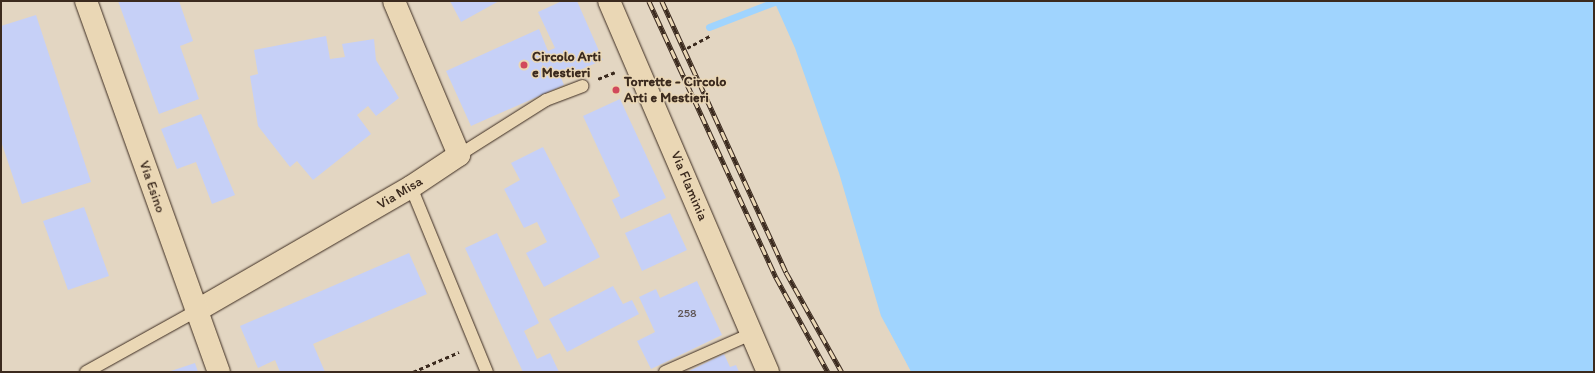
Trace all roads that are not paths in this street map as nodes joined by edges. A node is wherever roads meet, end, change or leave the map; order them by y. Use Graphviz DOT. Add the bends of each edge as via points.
graph roads {
  1 [pos="86,1"];
  2 [pos="394,1"];
  3 [pos="609,1"];
  4 [pos="582,86"];
  5 [pos="459,155"];
  6 [pos="412,187"];
  7 [pos="196,311"];
  8 [pos="752,334"];
  9 [pos="86,372"];
  10 [pos="219,372"];
  11 [pos="487,372"];
  12 [pos="665,372"];
  13 [pos="768,372"];
  1 -- 7 [label="street, Via Esino"];
  2 -- 5 [label="street"];
  3 -- 8 [label="street, Via Flaminia"];
  4 -- 5 [label="lane" via="546,100"];
  5 -- 6 [label="street, Via Misa"];
  6 -- 7 [label="street, Via Misa"];
  6 -- 11 [label="lane"];
  7 -- 9 [label="lane"];
  7 -- 10 [label="street, Via Esino"];
  8 -- 12 [label="lane"];
  8 -- 13 [label="street, Via Flaminia"];
}
